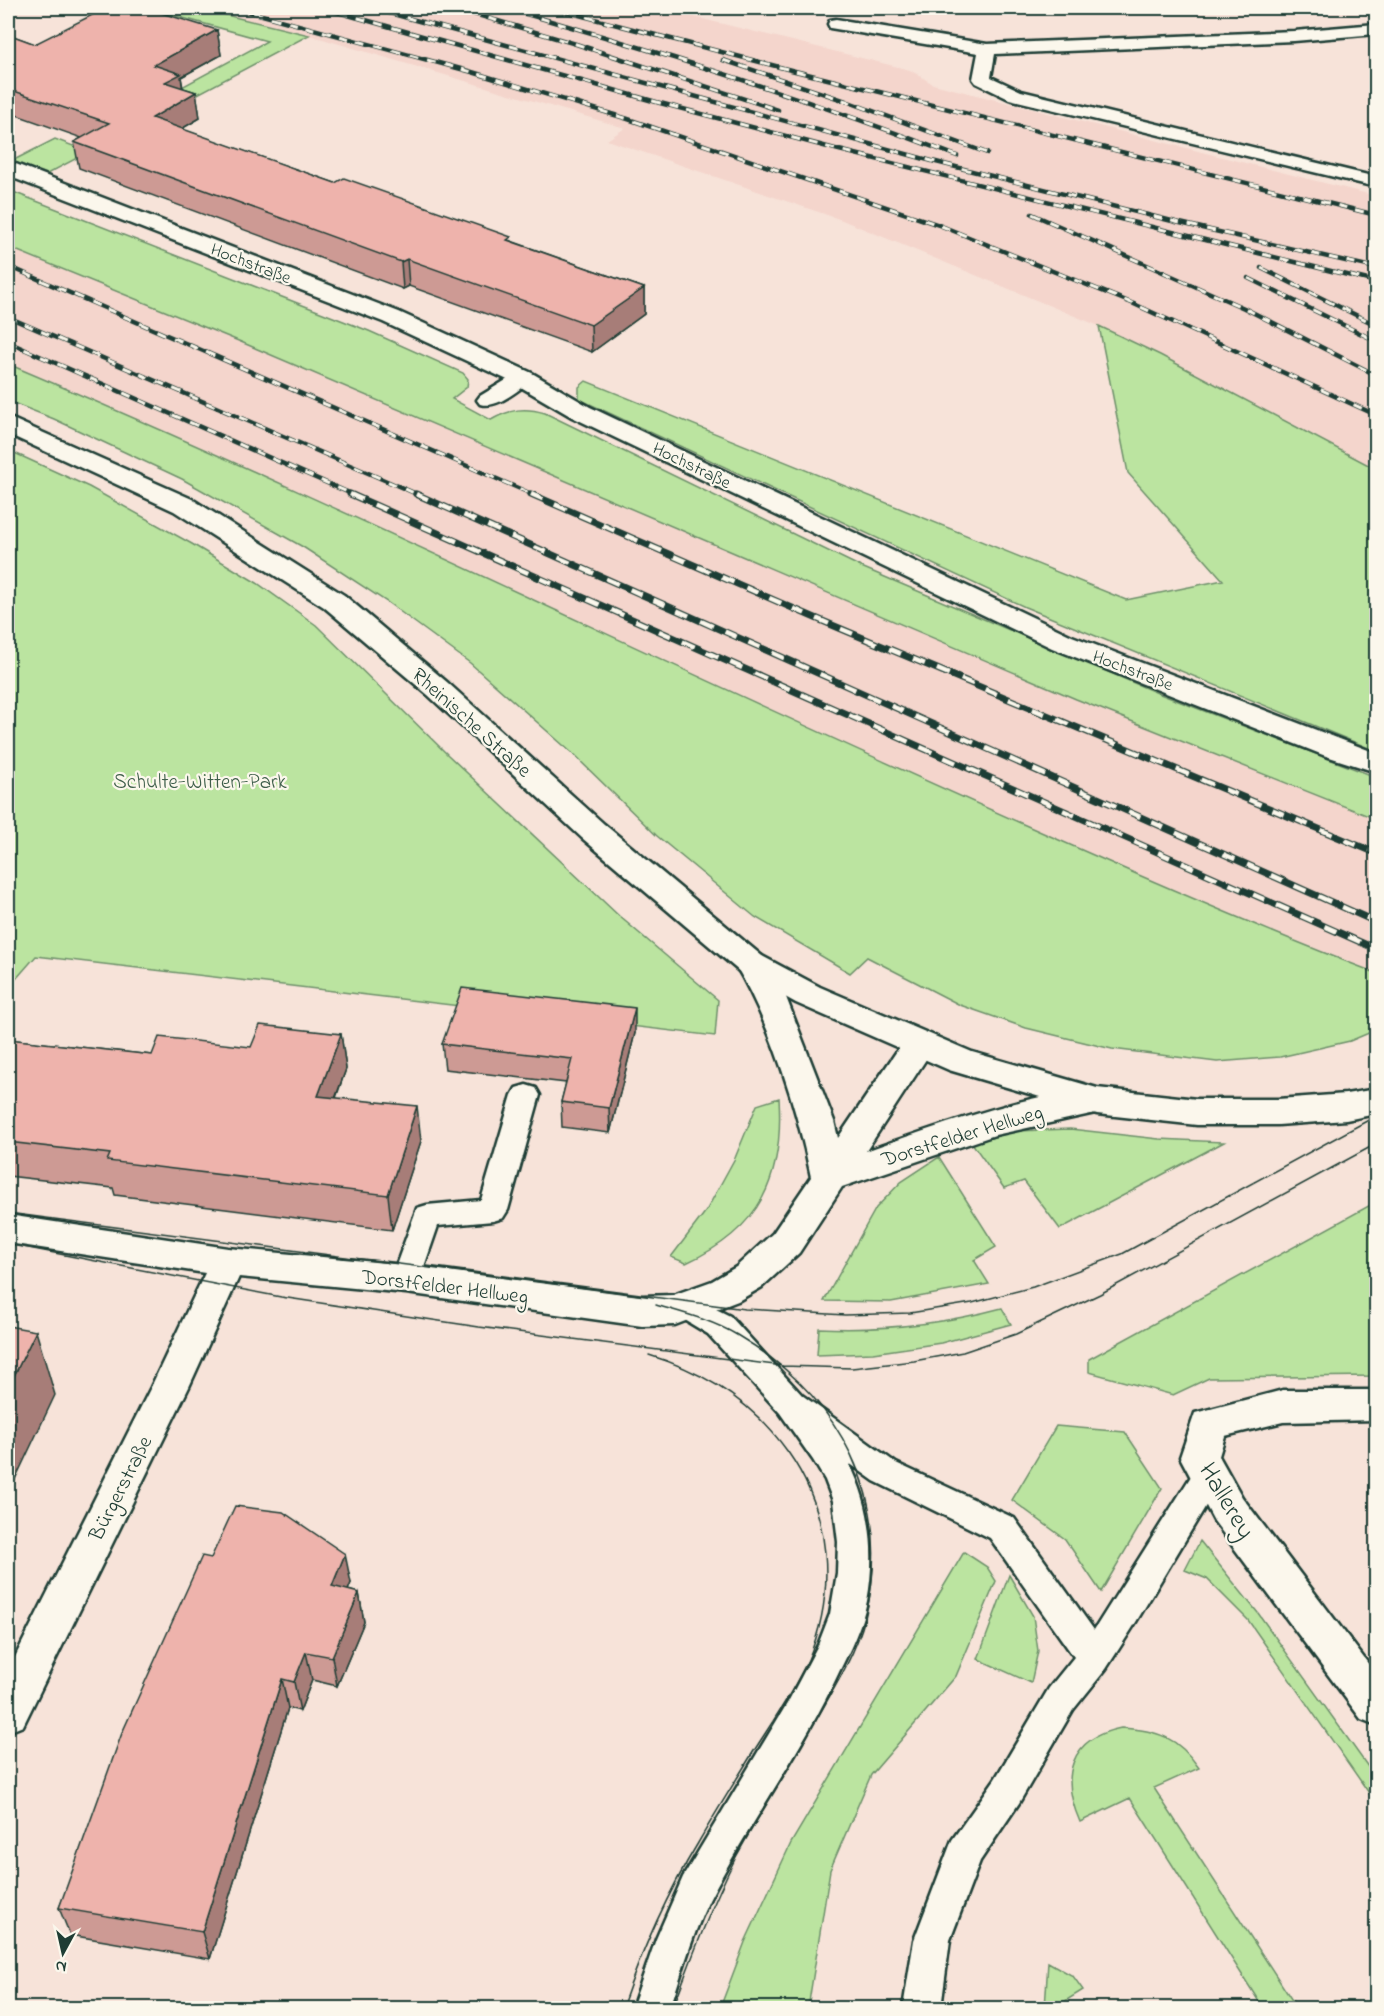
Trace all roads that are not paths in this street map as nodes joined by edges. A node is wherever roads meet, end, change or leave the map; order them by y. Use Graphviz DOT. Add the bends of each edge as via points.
graph roads {
  1 [pos="836,24"];
  2 [pos="1377,29"];
  3 [pos="987,49"];
  4 [pos="8,168"];
  5 [pos="1377,182"];
  6 [pos="523,378"];
  7 [pos="486,400"];
  8 [pos="8,425"];
  9 [pos="1377,763"];
  10 [pos="751,964"];
  11 [pos="919,1044"];
  12 [pos="526,1095"];
  13 [pos="1097,1101"];
  14 [pos="1377,1102"];
  15 [pos="829,1178"];
  16 [pos="8,1229"];
  17 [pos="228,1262"];
  18 [pos="406,1279"];
  19 [pos="686,1306"];
  20 [pos="791,1404"];
  21 [pos="1377,1405"];
  22 [pos="1209,1474"];
  23 [pos="1094,1658"];
  24 [pos="1377,1706"];
  25 [pos="8,1713"];
  26 [pos="651,2008"];
  27 [pos="922,2008"];
  1 -- 3 [label="lane"];
  2 -- 3 [label="lane"];
  3 -- 5 [label="lane" via="982,79 1015,95"];
  4 -- 6 [label="street, Hochstraße" via="391,317"];
  6 -- 7 [label="lane"];
  6 -- 9 [label="street, Hochstraße" via="581,412 1062,642"];
  8 -- 10 [label="street, Rheinische Straße" via="183,505 334,601 438,689 593,831"];
  10 -- 11 [label="street, Rheinische Straße" via="808,995"];
  10 -- 15 [label="street" via="768,992 817,1121"];
  11 -- 13 [label="street, Dorstfelder Hellweg" via="962,1061"];
  11 -- 15 [label="street, Dorstfelder Hellweg"];
  12 -- 18 [label="lane" via="493,1210 427,1216"];
  13 -- 14 [label="street, Dorstfelder Hellweg" via="1197,1112 1278,1112"];
  13 -- 15 [label="street, Dorstfelder Hellweg" via="1052,1106 991,1123"];
  15 -- 19 [label="street, Dorstfelder Hellweg" via="786,1243 749,1277"];
  16 -- 17 [label="street, Dorstfelder Hellweg"];
  17 -- 18 [label="street, Dorstfelder Hellweg"];
  17 -- 25 [label="street, Bürgerstraße"];
  18 -- 19 [label="street, Dorstfelder Hellweg" via="642,1311"];
  19 -- 20 [label="lane" via="719,1325"];
  20 -- 23 [label="lane" via="885,1473 1002,1528"];
  20 -- 26 [label="lane" via="832,1463 849,1500 853,1567 847,1613 809,1696 702,1875"];
  21 -- 22 [label="street, Hallerey" via="1282,1406 1209,1424 1199,1457"];
  22 -- 23 [label="lane"];
  22 -- 24 [label="street, Hallerey" via="1228,1509"];
  23 -- 27 [label="lane" via="1061,1699 1007,1791 965,1852 932,1940"];
}
